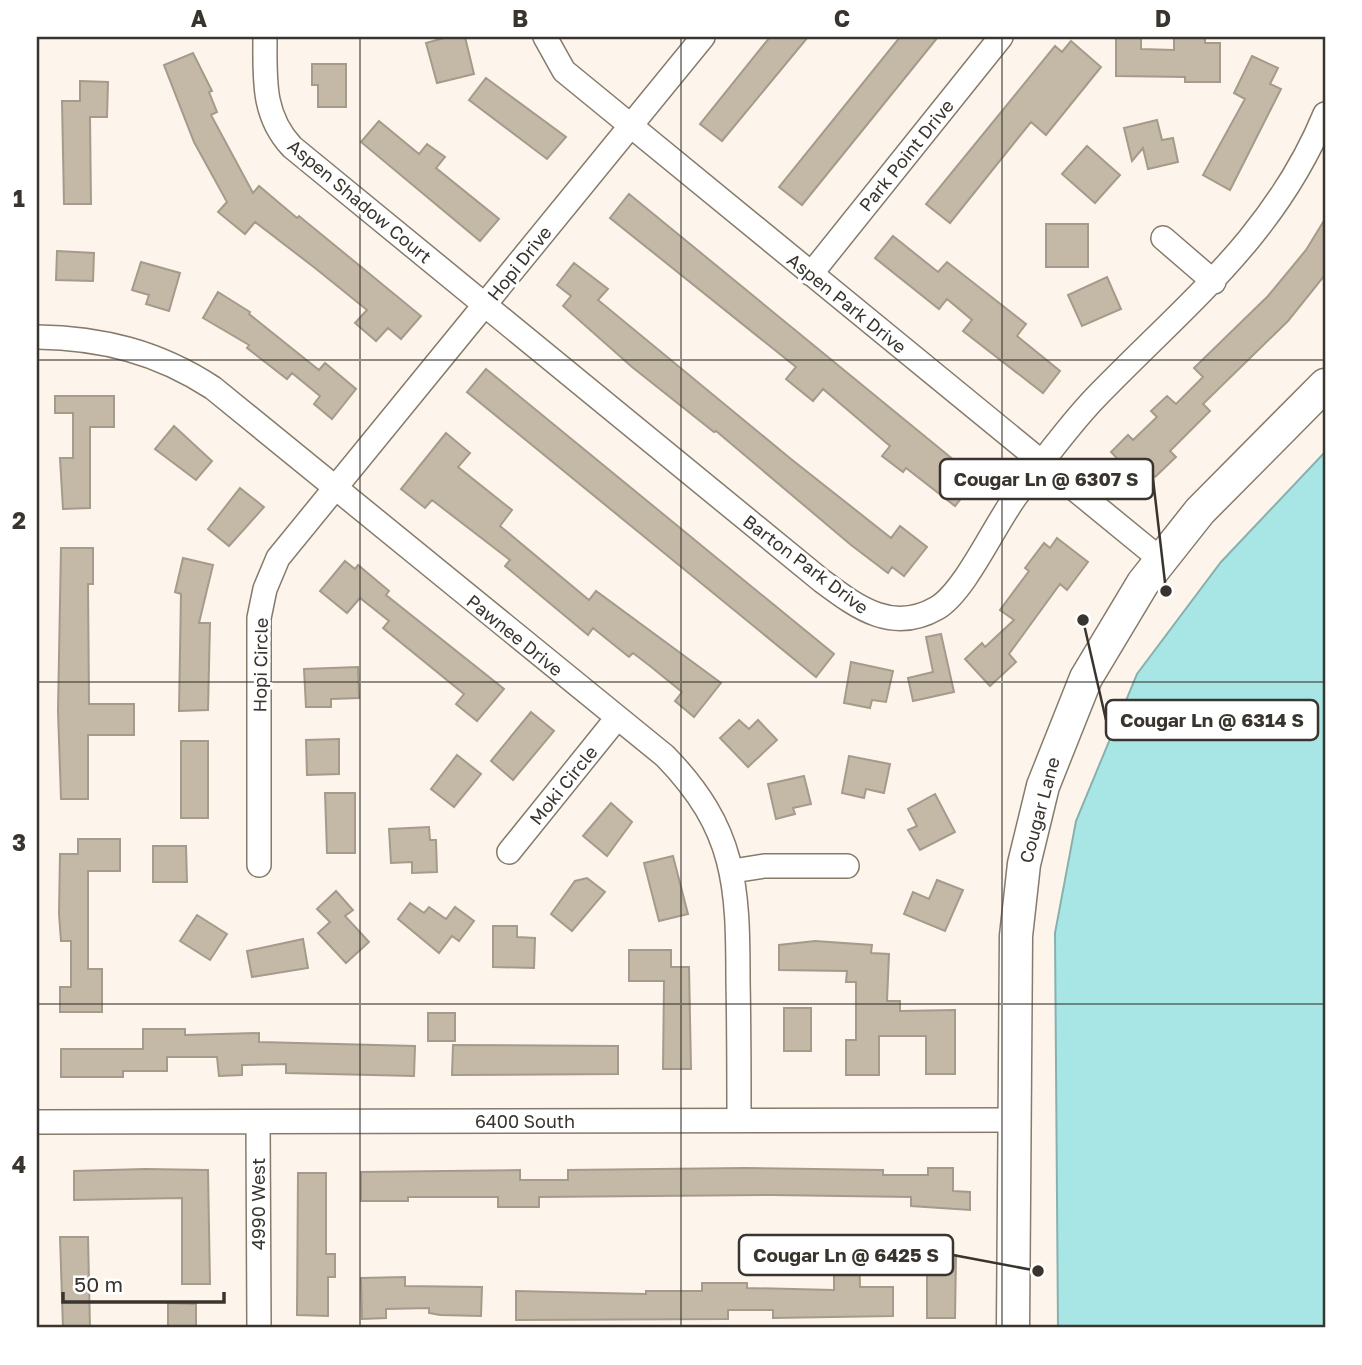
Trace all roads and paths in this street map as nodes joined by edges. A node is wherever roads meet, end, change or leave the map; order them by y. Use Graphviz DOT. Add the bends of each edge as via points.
graph roads {
  1 [pos="265,37"];
  2 [pos="545,37"];
  3 [pos="703,37"];
  4 [pos="1001,37"];
  5 [pos="1325,114"];
  6 [pos="632,125"];
  7 [pos="1163,238"];
  8 [pos="811,274"];
  9 [pos="1214,282"];
  10 [pos="485,305"];
  11 [pos="37,337"];
  12 [pos="1325,386"];
  13 [pos="1043,463"];
  14 [pos="335,489"];
  15 [pos="1160,559"];
  16 [pos="617,718"];
  17 [pos="509,852"];
  18 [pos="259,865"];
  19 [pos="847,866"];
  20 [pos="733,871"];
  21 [pos="1013,1120"];
  22 [pos="739,1121"];
  23 [pos="37,1122"];
  24 [pos="257,1122"];
  25 [pos="259,1328"];
  26 [pos="1013,1328"];
  1 -- 10 [label="street, Aspen Shadow Court" via="267,102 285,139"];
  2 -- 6 [label="street, Aspen Park Drive" via="564,71"];
  3 -- 6 [label="street, Hopi Drive"];
  4 -- 8 [label="street, Park Point Drive"];
  5 -- 9 [label="street, Barton Park Drive" via="1274,207"];
  6 -- 8 [label="street, Aspen Park Drive"];
  6 -- 10 [label="street, Hopi Drive"];
  7 -- 9 [label="street"];
  8 -- 13 [label="street, Aspen Park Drive"];
  9 -- 13 [label="street, Barton Park Drive" via="1086,407"];
  10 -- 13 [label="street, Barton Park Drive" via="822,581 869,614 887,619 921,614 946,601"];
  10 -- 14 [label="street, Hopi Drive"];
  11 -- 14 [label="street, Pawnee Drive" via="100,341 171,363 213,388"];
  12 -- 15 [label="main road, Cougar Lane" via="1213,496"];
  13 -- 15 [label="street, Aspen Park Drive"];
  14 -- 16 [label="street, Pawnee Drive"];
  14 -- 18 [label="street, Hopi Circle" via="278,558 262,603"];
  15 -- 21 [label="main road, Cougar Lane" via="1086,678 1056,747 1032,824 1016,936"];
  16 -- 17 [label="street, Moki Circle"];
  16 -- 20 [label="street, Pawnee Drive" via="665,756 695,790 718,829"];
  19 -- 20 [label="street" via="764,866"];
  20 -- 22 [label="street, Pawnee Drive" via="738,916"];
  21 -- 22 [label="street, 6400 South"];
  21 -- 26 [label="main road, Cougar Lane"];
  22 -- 24 [label="street, 6400 South"];
  23 -- 24 [label="street, 6400 South"];
  24 -- 25 [label="street, 4990 West"];
}
